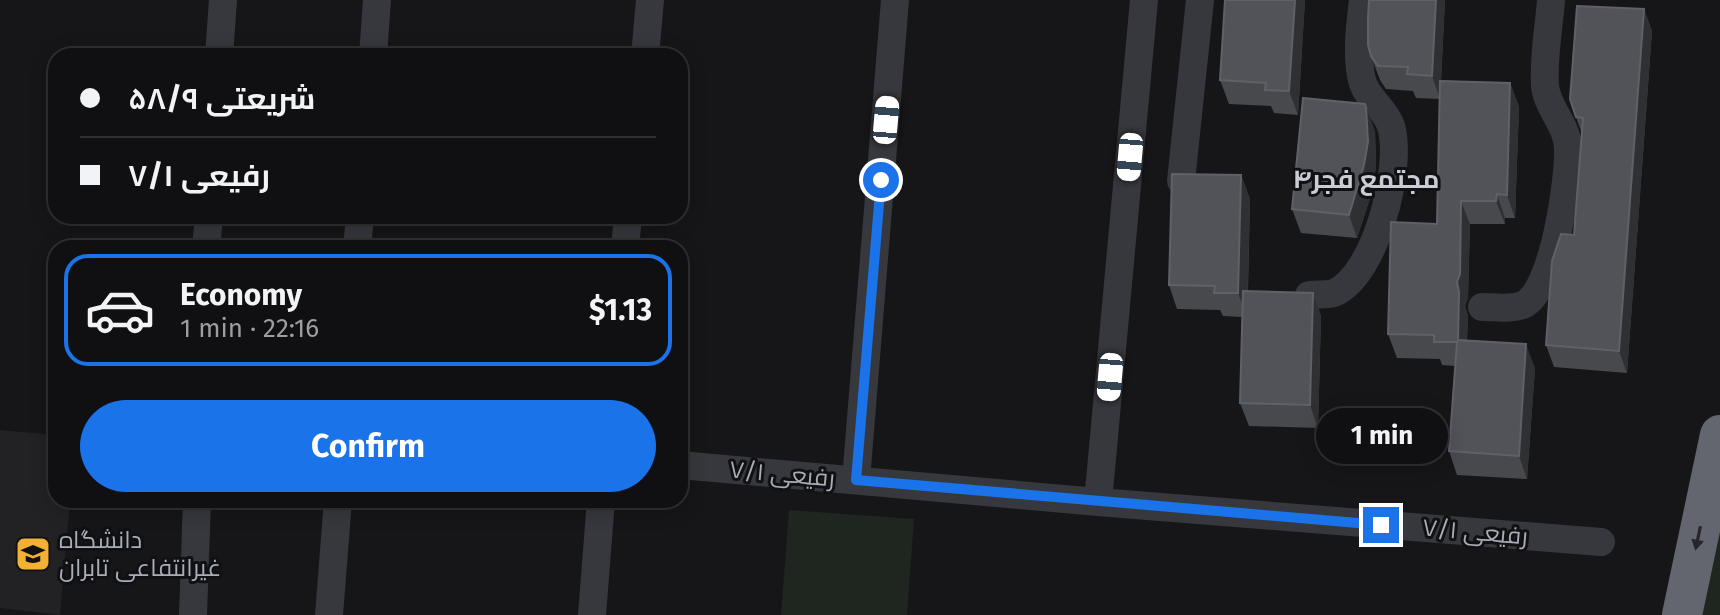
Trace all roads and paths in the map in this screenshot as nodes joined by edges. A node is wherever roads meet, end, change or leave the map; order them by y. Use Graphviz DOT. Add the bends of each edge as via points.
graph roads {
  1 [pos="223,0"];
  2 [pos="377,0"];
  3 [pos="650,0"];
  4 [pos="895,0"];
  5 [pos="1144,0"];
  6 [pos="1200,0"];
  7 [pos="1363,0"];
  8 [pos="1551,0"];
  9 [pos="220,48"];
  10 [pos="374,48"];
  11 [pos="646,48"];
  12 [pos="1181,181"];
  13 [pos="1309,295"];
  14 [pos="1482,307"];
  15 [pos="1720,435"];
  16 [pos="688,466"];
  17 [pos="856,480"];
  18 [pos="1098,502"];
  19 [pos="197,508"];
  20 [pos="337,508"];
  21 [pos="600,508"];
  22 [pos="1601,542"];
  23 [pos="193,615"];
  24 [pos="329,615"];
  25 [pos="592,615"];
  26 [pos="1682,615"];
  1 -- 9 [label="street"];
  2 -- 10 [label="street"];
  3 -- 11 [label="street"];
  4 -- 17 [label="street"];
  5 -- 18 [label="street"];
  6 -- 12 [label="street"];
  7 -- 13 [label="street" via="1361,78 1391,126 1390,188 1380,229 1360,271 1334,293"];
  8 -- 14 [label="street" via="1547,100 1568,147 1554,251 1540,286 1525,304"];
  15 -- 26 [label="highway, one-way"];
  16 -- 17 [label="street, رفیعی ۷/۱"];
  17 -- 18 [label="street, رفیعی ۷/۱"];
  18 -- 22 [label="street, رفیعی ۷/۱"];
  19 -- 23 [label="street"];
  20 -- 24 [label="street"];
  21 -- 25 [label="street"];
}
